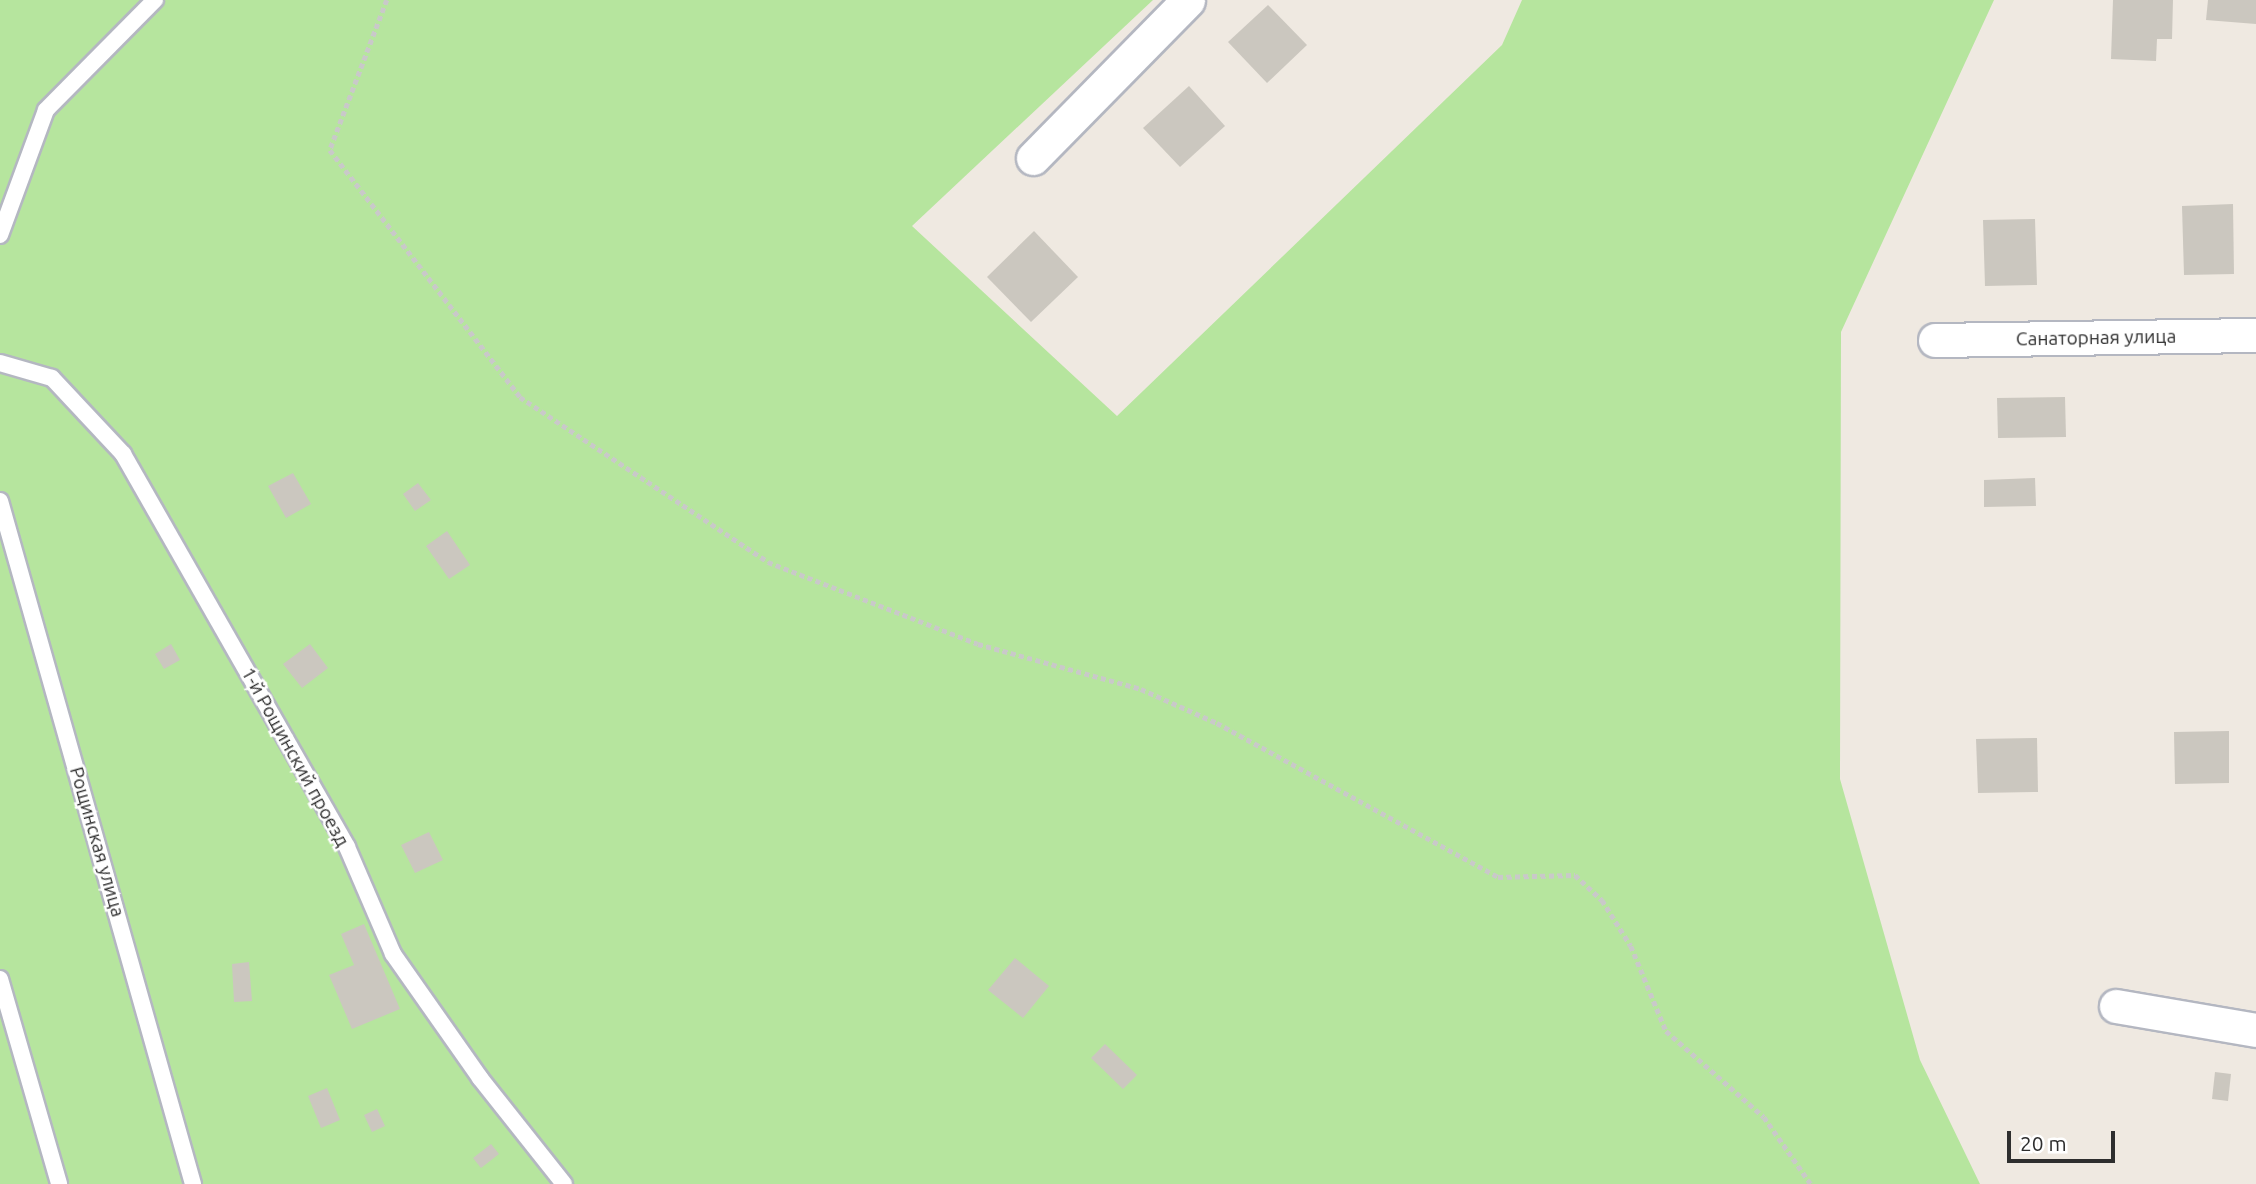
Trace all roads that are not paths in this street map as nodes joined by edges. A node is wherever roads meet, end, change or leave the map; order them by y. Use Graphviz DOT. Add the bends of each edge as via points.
graph roads {
  1 [pos="155,0"];
  2 [pos="1188,0"];
  3 [pos="1033,158"];
  4 [pos="0,235"];
  5 [pos="2256,335"];
  6 [pos="1935,341"];
  7 [pos="0,363"];
  8 [pos="0,501"];
  9 [pos="9,532"];
  10 [pos="0,547"];
  11 [pos="0,979"];
  12 [pos="2116,1006"];
  13 [pos="2256,1030"];
  14 [pos="59,1184"];
  15 [pos="193,1184"];
  16 [pos="564,1184"];
  1 -- 4 [label="lane" via="46,110"];
  2 -- 3 [label="street"];
  5 -- 6 [label="street, Санаторная улица"];
  7 -- 16 [label="lane, 1-й Рощинский проезд" via="52,379 124,454 347,847 393,954 480,1077"];
  8 -- 9 [label="lane, Рощинская улица"];
  9 -- 10 [label="lane"];
  9 -- 15 [label="lane, Рощинская улица"];
  11 -- 14 [label="lane"];
  12 -- 13 [label="street"];
}
